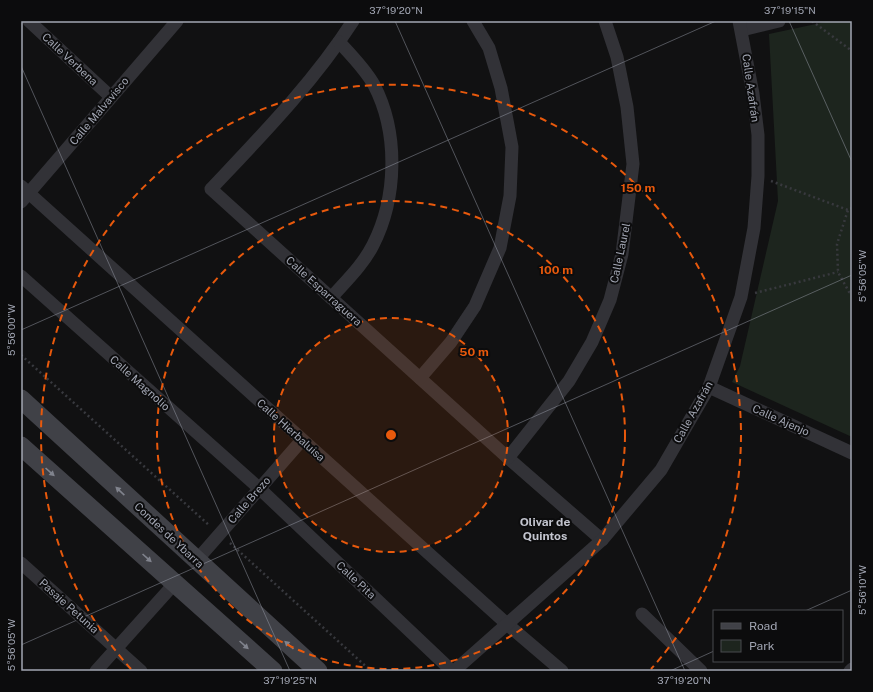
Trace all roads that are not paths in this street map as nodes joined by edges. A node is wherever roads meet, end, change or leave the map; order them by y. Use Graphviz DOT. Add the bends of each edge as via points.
graph roads {
  1 [pos="29,21"];
  2 [pos="177,21"];
  3 [pos="353,21"];
  4 [pos="473,21"];
  5 [pos="605,21"];
  6 [pos="779,21"];
  7 [pos="740,26"];
  8 [pos="339,42"];
  9 [pos="110,97"];
  10 [pos="24,194"];
  11 [pos="21,276"];
  12 [pos="331,298"];
  13 [pos="420,378"];
  14 [pos="708,388"];
  15 [pos="21,399"];
  16 [pos="302,440"];
  17 [pos="21,446"];
  18 [pos="852,453"];
  19 [pos="508,458"];
  20 [pos="260,489"];
  21 [pos="602,540"];
  22 [pos="196,561"];
  23 [pos="21,563"];
  24 [pos="175,583"];
  25 [pos="642,614"];
  26 [pos="508,625"];
  27 [pos="116,648"];
  28 [pos="852,669"];
  29 [pos="96,671"];
  30 [pos="141,671"];
  31 [pos="272,671"];
  32 [pos="318,671"];
  33 [pos="453,671"];
  34 [pos="562,671"];
  35 [pos="701,671"];
  36 [pos="850,671"];
  1 -- 9 [label="street, Calle Verbena"];
  2 -- 9 [label="street, Calle Malvavisco"];
  3 -- 8 [label="street, Calle Esparraguera"];
  4 -- 13 [label="street" via="489,48 501,88 512,147 510,196 500,248 475,306 451,342"];
  5 -- 19 [label="street, Calle Laurel" via="617,57 627,107 633,164 622,254 610,300 592,342 569,381"];
  6 -- 7 [label="street"];
  7 -- 14 [label="street, Calle Azafrán" via="758,135 754,228 741,297"];
  8 -- 12 [label="street" via="374,86 383,109 392,156 384,214 373,245 361,264"];
  8 -- 12 [label="street, Calle Esparraguera" via="296,97 211,189"];
  9 -- 10 [label="street, Calle Malvavisco"];
  10 -- 16 [label="street, Calle Hierbaluisa"];
  11 -- 20 [label="street, Calle Magnolio"];
  12 -- 13 [label="street, Calle Esparraguera"];
  13 -- 19 [label="street, Calle Esparraguera"];
  14 -- 18 [label="street, Calle Ajenjo"];
  14 -- 21 [label="street, Calle Azafrán" via="661,470"];
  22 -- 15 [label="main road, Condes de Ybarra, one-way"];
  16 -- 20 [label="street, Calle Brezo"];
  16 -- 26 [label="street, Calle Hierbaluisa"];
  17 -- 24 [label="main road, one-way"];
  19 -- 21 [label="street, Calle Esparraguera"];
  20 -- 22 [label="street, Calle Brezo"];
  20 -- 33 [label="street, Calle Pita"];
  21 -- 26 [label="street, Calle Azafrán"];
  32 -- 22 [label="main road, Condes de Ybarra, one-way"];
  23 -- 27 [label="street, Pasaje Petunia"];
  24 -- 27 [label="street"];
  24 -- 31 [label="main road, one-way"];
  25 -- 35 [label="street"];
  26 -- 33 [label="street, Calle Azafrán"];
  26 -- 34 [label="street, Calle Hierbaluisa"];
  27 -- 29 [label="street"];
  27 -- 30 [label="street, Pasaje Petunia"];
  28 -- 36 [label="street"];
}
